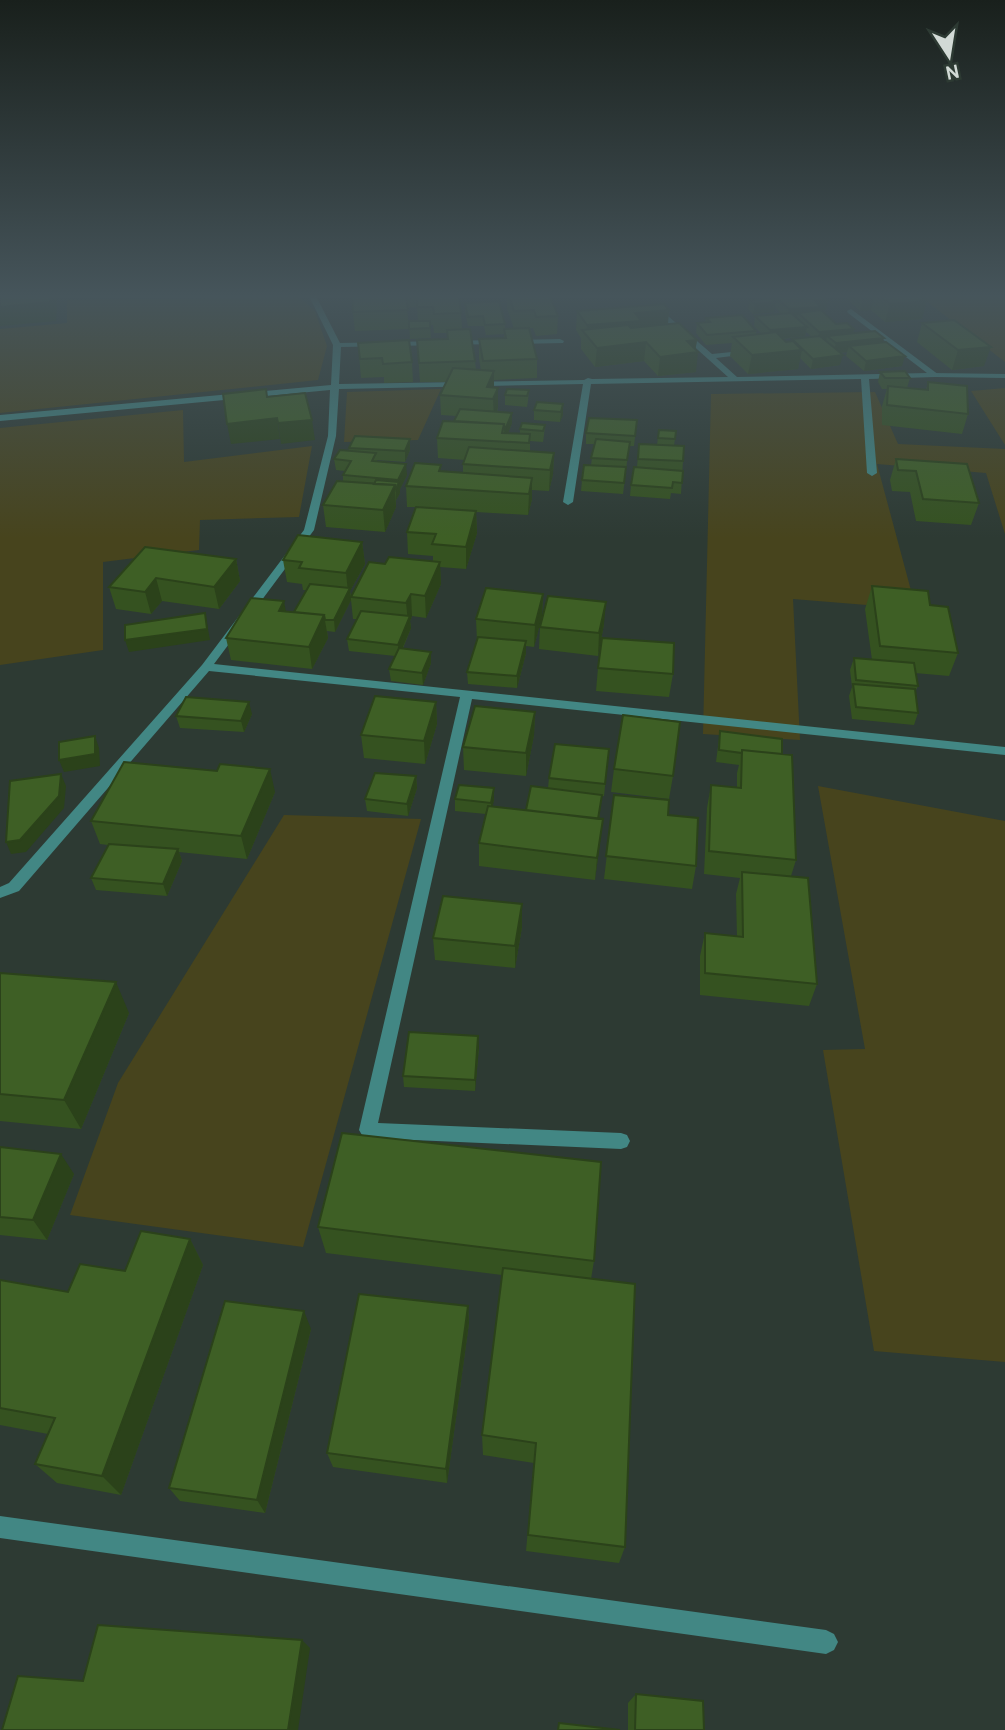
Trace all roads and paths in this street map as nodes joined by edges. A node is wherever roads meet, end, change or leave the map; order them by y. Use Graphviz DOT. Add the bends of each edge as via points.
graph roads {
  1 [pos="865,376"];
  2 [pos="335,377"];
  3 [pos="817,377"];
  4 [pos="734,378"];
  5 [pos="588,380"];
  6 [pos="334,387"];
  7 [pos="0,418"];
  8 [pos="872,473"];
  9 [pos="568,502"];
  10 [pos="206,667"];
  11 [pos="467,694"];
  12 [pos="1005,751"];
  13 [pos="0,893"];
  14 [pos="621,1142"];
  15 [pos="0,1527"];
  16 [pos="826,1642"];
  1 -- 8 [label="street"];
  2 -- 6 [label="street"];
  3 -- 4 [label="street"];
  4 -- 5 [label="street"];
  5 -- 6 [label="street"];
  5 -- 9 [label="street"];
  6 -- 7 [label="street"];
  6 -- 10 [label="street" via="332,436 309,530"];
  10 -- 11 [label="street"];
  10 -- 13 [label="street" via="14,887"];
  11 -- 12 [label="street"];
  11 -- 14 [label="street" via="368,1130"];
  15 -- 16 [label="street"];
}
